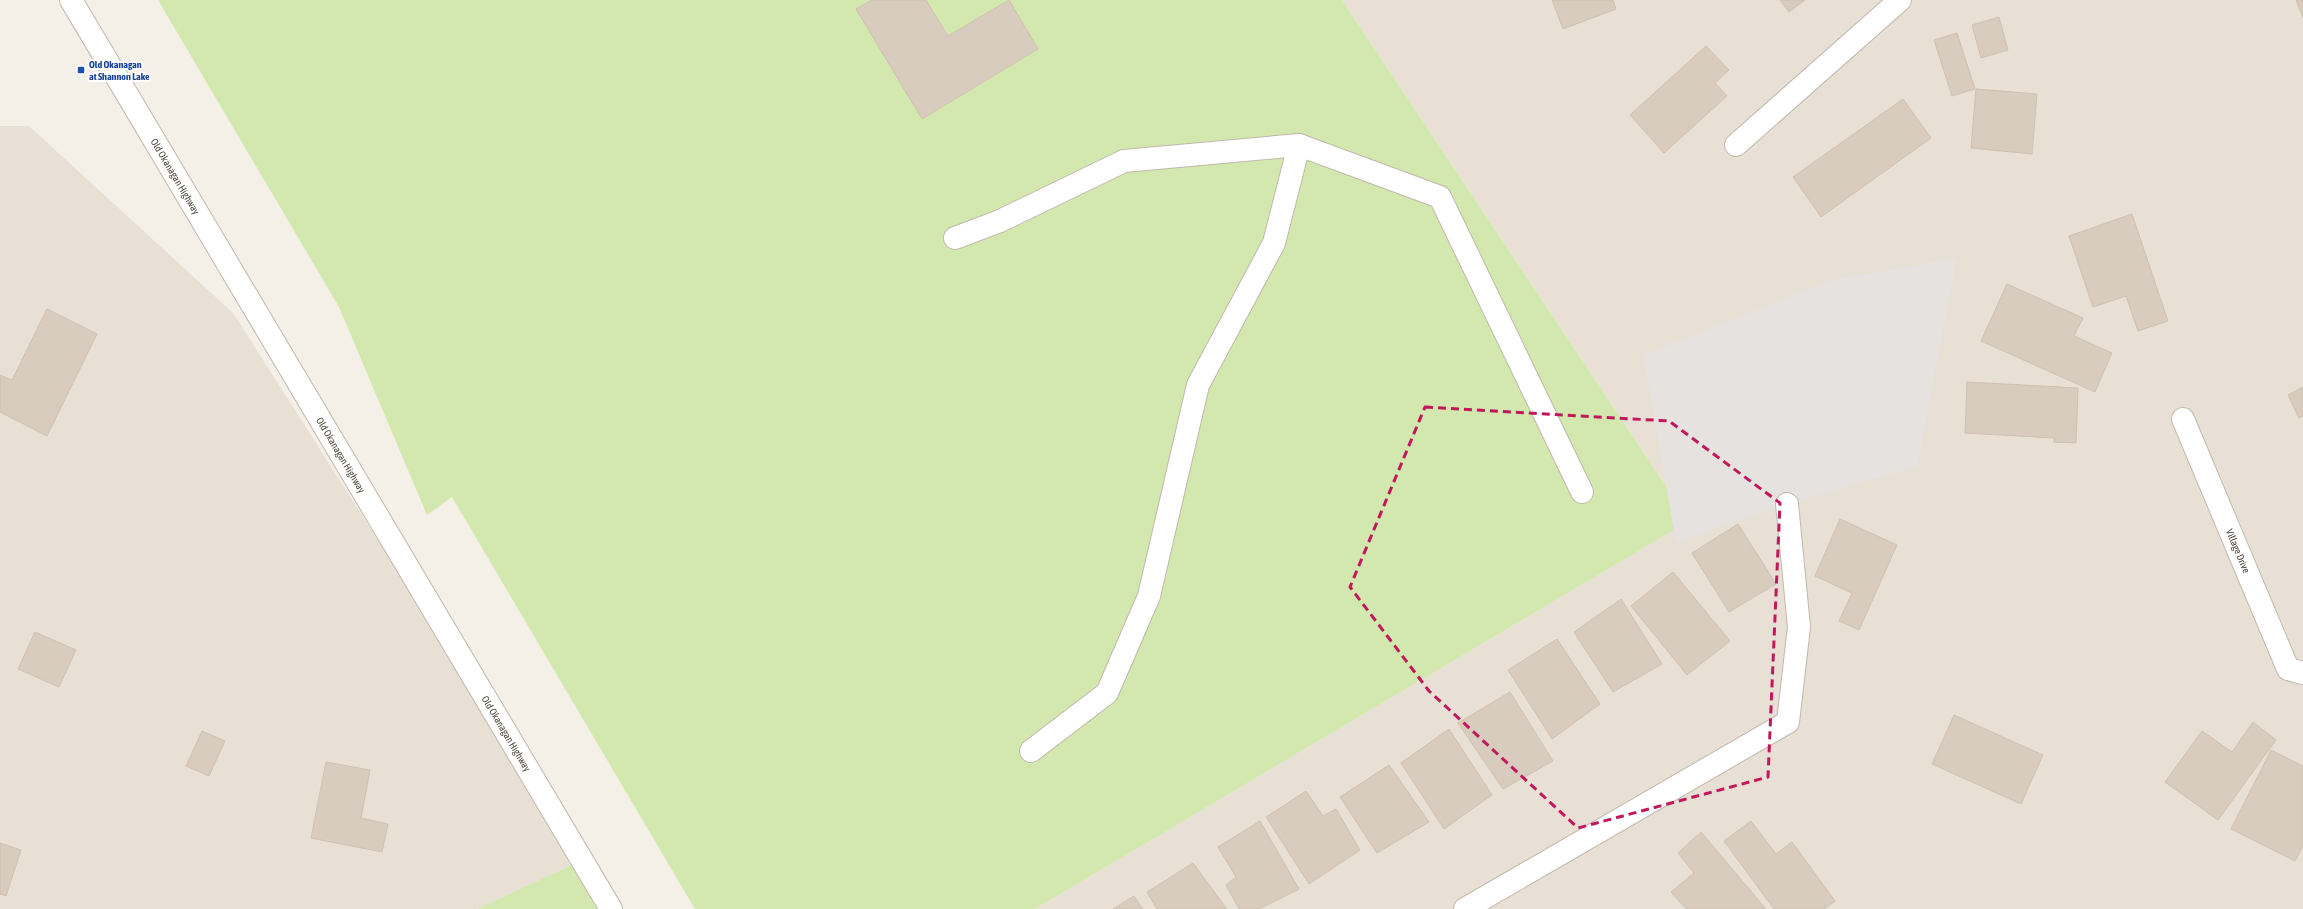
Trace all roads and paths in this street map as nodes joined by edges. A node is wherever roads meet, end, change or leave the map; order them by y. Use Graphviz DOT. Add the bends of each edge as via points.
graph roads {
  1 [pos="71,0"];
  2 [pos="1900,0"];
  3 [pos="1300,145"];
  4 [pos="1736,145"];
  5 [pos="955,238"];
  6 [pos="2183,419"];
  7 [pos="1582,492"];
  8 [pos="1787,504"];
  9 [pos="2303,673"];
  10 [pos="1031,751"];
  11 [pos="611,909"];
  12 [pos="1465,909"];
  1 -- 11 [label="street, Old Okanagan Highway"];
  2 -- 4 [label="street"];
  3 -- 5 [label="street" via="1124,161 1000,221"];
  3 -- 7 [label="street" via="1440,197"];
  3 -- 10 [label="street" via="1274,243 1198,385 1149,596 1107,693"];
  6 -- 9 [label="street, Village Drive" via="2288,669"];
  8 -- 12 [label="street" via="1799,627 1788,722"];
}
